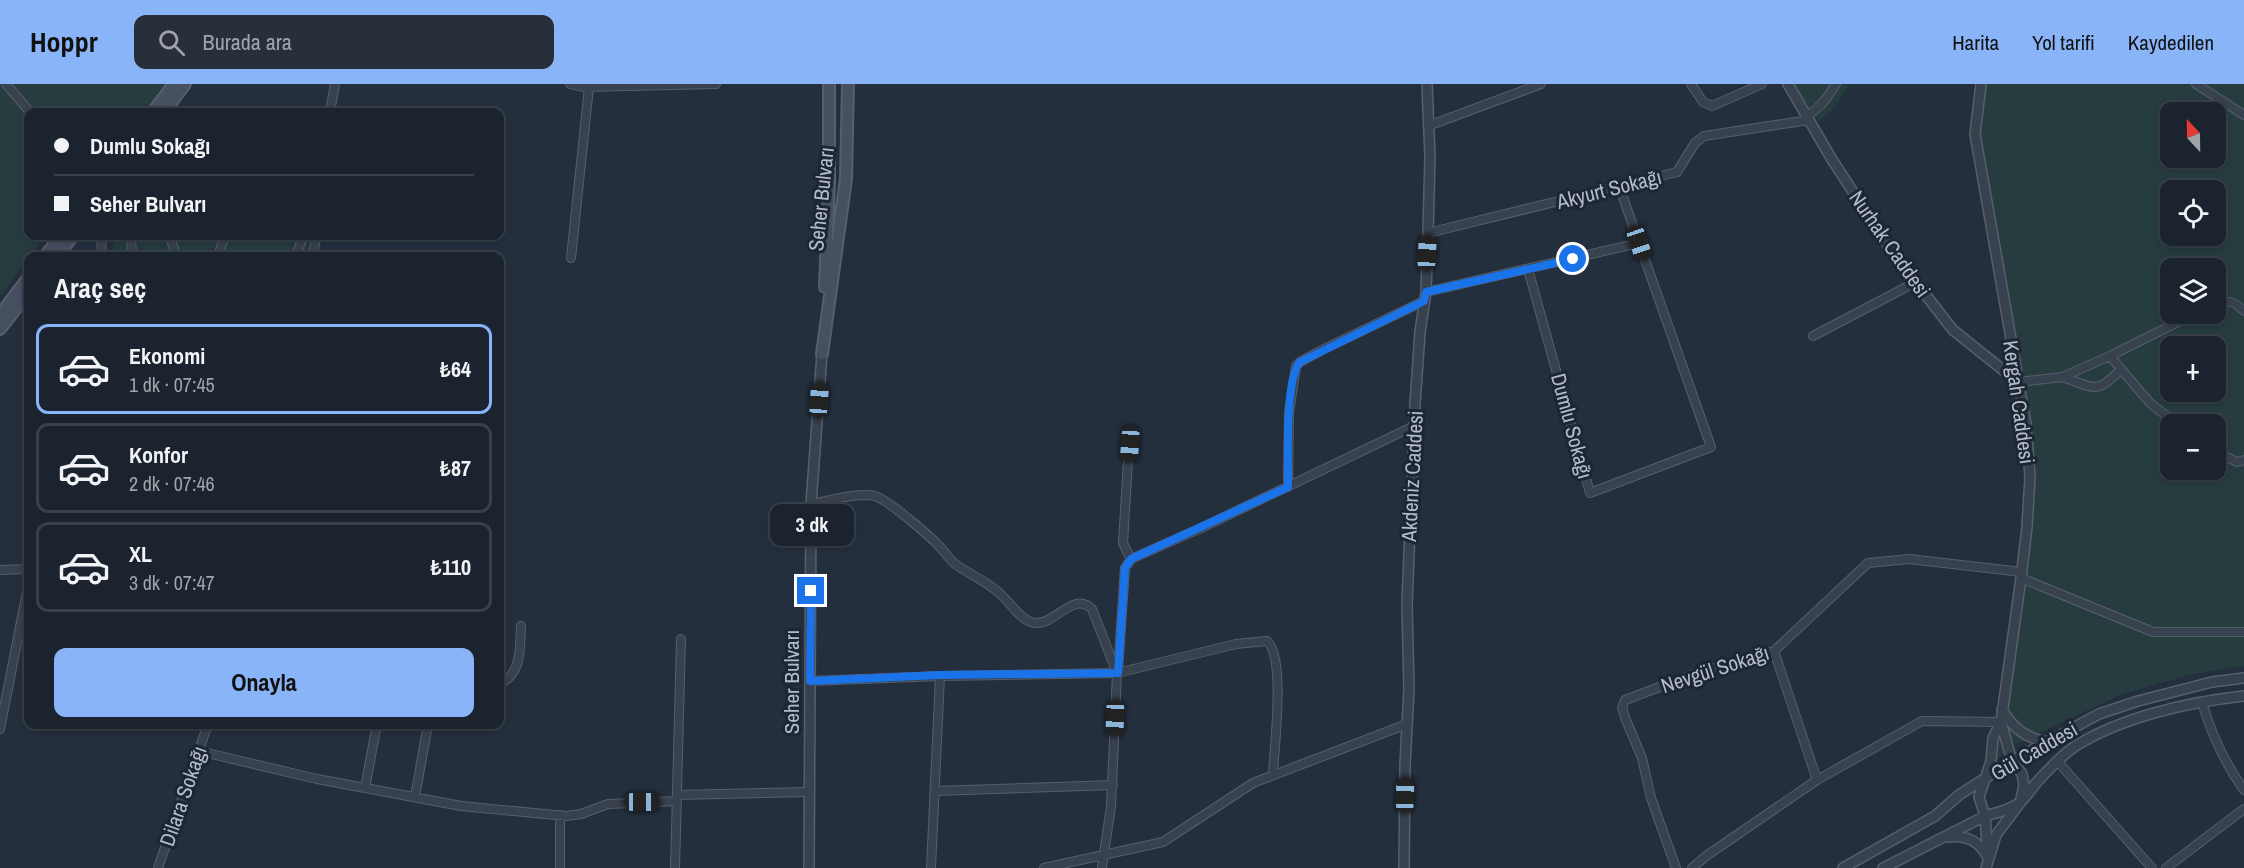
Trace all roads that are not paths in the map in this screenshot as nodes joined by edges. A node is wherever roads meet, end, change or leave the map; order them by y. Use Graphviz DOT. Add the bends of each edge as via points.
graph roads {
  1 [pos="6,84"];
  2 [pos="174,84"];
  3 [pos="185,84"];
  4 [pos="335,84"];
  5 [pos="570,84"];
  6 [pos="716,84"];
  7 [pos="830,84"];
  8 [pos="848,84"];
  9 [pos="1427,84"];
  10 [pos="1541,84"];
  11 [pos="1691,84"];
  12 [pos="1762,84"];
  13 [pos="1788,84"];
  14 [pos="1836,84"];
  15 [pos="1981,84"];
  16 [pos="2196,84"];
  17 [pos="585,86"];
  18 [pos="27,108"];
  19 [pos="156,108"];
  20 [pos="167,108"];
  21 [pos="331,108"];
  22 [pos="2244,115"];
  23 [pos="1808,118"];
  24 [pos="1428,126"];
  25 [pos="1619,186"];
  26 [pos="1428,233"];
  27 [pos="58,240"];
  28 [pos="70,240"];
  29 [pos="1639,243"];
  30 [pos="48,252"];
  31 [pos="60,252"];
  32 [pos="571,258"];
  33 [pos="1528,269"];
  34 [pos="1916,282"];
  35 [pos="24,283"];
  36 [pos="1425,296"];
  37 [pos="24,298"];
  38 [pos="2226,300"];
  39 [pos="2244,311"];
  40 [pos="0,315"];
  41 [pos="2171,324"];
  42 [pos="0,329"];
  43 [pos="1813,336"];
  44 [pos="822,354"];
  45 [pos="2110,356"];
  46 [pos="2121,369"];
  47 [pos="2062,377"];
  48 [pos="2018,382"];
  49 [pos="2164,414"];
  50 [pos="1414,426"];
  51 [pos="1130,444"];
  52 [pos="2226,457"];
  53 [pos="2244,460"];
  54 [pos="1288,487"];
  55 [pos="811,504"];
  56 [pos="1131,560"];
  57 [pos="24,569"];
  58 [pos="0,570"];
  59 [pos="2021,575"];
  60 [pos="24,606"];
  61 [pos="521,626"];
  62 [pos="2244,632"];
  63 [pos="681,639"];
  64 [pos="1774,651"];
  65 [pos="1118,673"];
  66 [pos="940,675"];
  67 [pos="2244,678"];
  68 [pos="504,681"];
  69 [pos="810,681"];
  70 [pos="2244,696"];
  71 [pos="2202,702"];
  72 [pos="2002,710"];
  73 [pos="2001,722"];
  74 [pos="1407,724"];
  75 [pos="0,729"];
  76 [pos="206,729"];
  77 [pos="375,729"];
  78 [pos="427,729"];
  79 [pos="2048,742"];
  80 [pos="199,751"];
  81 [pos="2012,761"];
  82 [pos="2058,762"];
  83 [pos="1272,775"];
  84 [pos="1985,779"];
  85 [pos="1817,780"];
  86 [pos="1113,785"];
  87 [pos="365,788"];
  88 [pos="2244,790"];
  89 [pos="935,791"];
  90 [pos="809,792"];
  91 [pos="415,797"];
  92 [pos="677,798"];
  93 [pos="2020,803"];
  94 [pos="2244,809"];
  95 [pos="560,815"];
  96 [pos="1985,816"];
  97 [pos="1942,840"];
  98 [pos="1105,855"];
  99 [pos="1987,863"];
  100 [pos="158,868"];
  101 [pos="560,868"];
  102 [pos="675,868"];
  103 [pos="809,868"];
  104 [pos="931,868"];
  105 [pos="1044,868"];
  106 [pos="1102,868"];
  107 [pos="1404,868"];
  108 [pos="1676,868"];
  109 [pos="1692,868"];
  110 [pos="1843,868"];
  111 [pos="1883,868"];
  112 [pos="2152,868"];
  113 [pos="2166,868"];
  1 -- 18 [label="street"];
  2 -- 19 [label="main road"];
  3 -- 20 [label="main road"];
  4 -- 21 [label="street"];
  5 -- 17 [label="street"];
  6 -- 17 [label="street"];
  7 -- 44 [label="main road, Seher Bulvarı"];
  8 -- 44 [label="main road, Seher Bulvarı" via="846,179"];
  9 -- 24 [label="street, Akdeniz Caddesi"];
  10 -- 24 [label="street"];
  11 -- 12 [label="street" via="1702,102 1712,106"];
  13 -- 23 [label="street, Nurhak Caddesi"];
  14 -- 23 [label="street" via="1828,99"];
  15 -- 48 [label="street, Kergah Caddesi" via="1975,134"];
  16 -- 22 [label="street"];
  17 -- 32 [label="street"];
  23 -- 25 [label="street, Akyurt Sokağı" via="1704,136 1677,172"];
  23 -- 34 [label="street, Nurhak Caddesi" via="1884,240"];
  24 -- 26 [label="street, Akdeniz Caddesi"];
  25 -- 26 [label="street, Akyurt Sokağı"];
  25 -- 29 [label="street, Dumlu Sokağı"];
  26 -- 36 [label="street, Akdeniz Caddesi"];
  27 -- 30 [label="main road"];
  28 -- 31 [label="main road"];
  29 -- 33 [label="street"];
  29 -- 33 [label="street, Dumlu Sokağı" via="1711,447 1590,493"];
  33 -- 36 [label="street"];
  34 -- 43 [label="street"];
  34 -- 48 [label="street, Nurhak Caddesi" via="1953,330"];
  35 -- 40 [label="main road"];
  36 -- 50 [label="street, Akdeniz Caddesi"];
  36 -- 54 [label="street" via="1296,366"];
  37 -- 42 [label="main road"];
  38 -- 39 [label="street"];
  41 -- 45 [label="street"];
  44 -- 55 [label="street, Seher Bulvarı"];
  45 -- 46 [label="street"];
  45 -- 47 [label="street"];
  46 -- 47 [label="street" via="2100,387"];
  46 -- 49 [label="street"];
  47 -- 48 [label="street"];
  48 -- 59 [label="street, Kergah Caddesi" via="2030,477"];
  50 -- 54 [label="street"];
  50 -- 74 [label="street, Akdeniz Caddesi"];
  51 -- 56 [label="street" via="1123,543"];
  52 -- 53 [label="street" via="2237,462"];
  54 -- 56 [label="street"];
  55 -- 65 [label="street" via="865,495 884,500 924,532 952,562 988,584 1032,622 1047,621 1074,604 1089,606"];
  55 -- 69 [label="street, Seher Bulvarı"];
  56 -- 65 [label="street" via="1125,568"];
  57 -- 58 [label="street"];
  59 -- 62 [label="street, Nevgül Sokağı" via="2153,632"];
  59 -- 64 [label="street, Nevgül Sokağı" via="1909,559 1868,563"];
  59 -- 72 [label="street, Kergah Caddesi"];
  60 -- 75 [label="street"];
  61 -- 68 [label="street" via="518,661"];
  63 -- 92 [label="street"];
  64 -- 85 [label="street"];
  64 -- 108 [label="street, Nevgül Sokağı" via="1702,671 1624,702 1622,708"];
  65 -- 66 [label="street"];
  65 -- 83 [label="street" via="1236,644 1267,641 1274,650 1278,674"];
  65 -- 86 [label="street"];
  66 -- 69 [label="street"];
  66 -- 89 [label="street"];
  67 -- 79 [label="street, Gül Caddesi" via="2138,700 2099,714"];
  69 -- 90 [label="street, Seher Bulvarı"];
  70 -- 71 [label="street, Gül Caddesi"];
  71 -- 82 [label="street, Gül Caddesi" via="2108,730 2072,748"];
  71 -- 88 [label="street" via="2208,726"];
  72 -- 73 [label="street, Kergah Caddesi"];
  72 -- 79 [label="street" via="2019,732"];
  73 -- 81 [label="street, Kergah Caddesi"];
  73 -- 84 [label="street, Kergah Caddesi"];
  73 -- 85 [label="street" via="1922,721"];
  74 -- 83 [label="street"];
  74 -- 107 [label="street, Akdeniz Caddesi"];
  76 -- 80 [label="street, Dilara Sokağı"];
  77 -- 87 [label="street"];
  78 -- 91 [label="street"];
  79 -- 81 [label="street, Gül Caddesi"];
  80 -- 87 [label="street"];
  80 -- 100 [label="street, Dilara Sokağı"];
  81 -- 84 [label="street, Gül Caddesi"];
  81 -- 93 [label="street, Kergah Caddesi" via="2024,784"];
  82 -- 93 [label="street, Gül Caddesi"];
  82 -- 112 [label="street"];
  83 -- 98 [label="street" via="1253,783 1163,842"];
  84 -- 96 [label="street, Kergah Caddesi" via="1979,797"];
  84 -- 110 [label="street, Gül Caddesi" via="1935,816"];
  85 -- 109 [label="street"];
  86 -- 89 [label="street"];
  86 -- 98 [label="street"];
  87 -- 91 [label="street"];
  89 -- 104 [label="street"];
  90 -- 92 [label="street"];
  90 -- 103 [label="street, Seher Bulvarı"];
  91 -- 95 [label="street" via="461,806"];
  92 -- 95 [label="street" via="608,804 581,814"];
  92 -- 102 [label="street"];
  93 -- 96 [label="street, Gül Caddesi"];
  93 -- 99 [label="street" via="1996,835"];
  94 -- 113 [label="street"];
  95 -- 101 [label="street"];
  96 -- 97 [label="street, Gül Caddesi"];
  96 -- 99 [label="street, Kergah Caddesi"];
  97 -- 99 [label="street" via="1960,836 1972,840 1981,848"];
  97 -- 111 [label="street, Gül Caddesi"];
  98 -- 105 [label="street"];
  98 -- 106 [label="street"];
}
